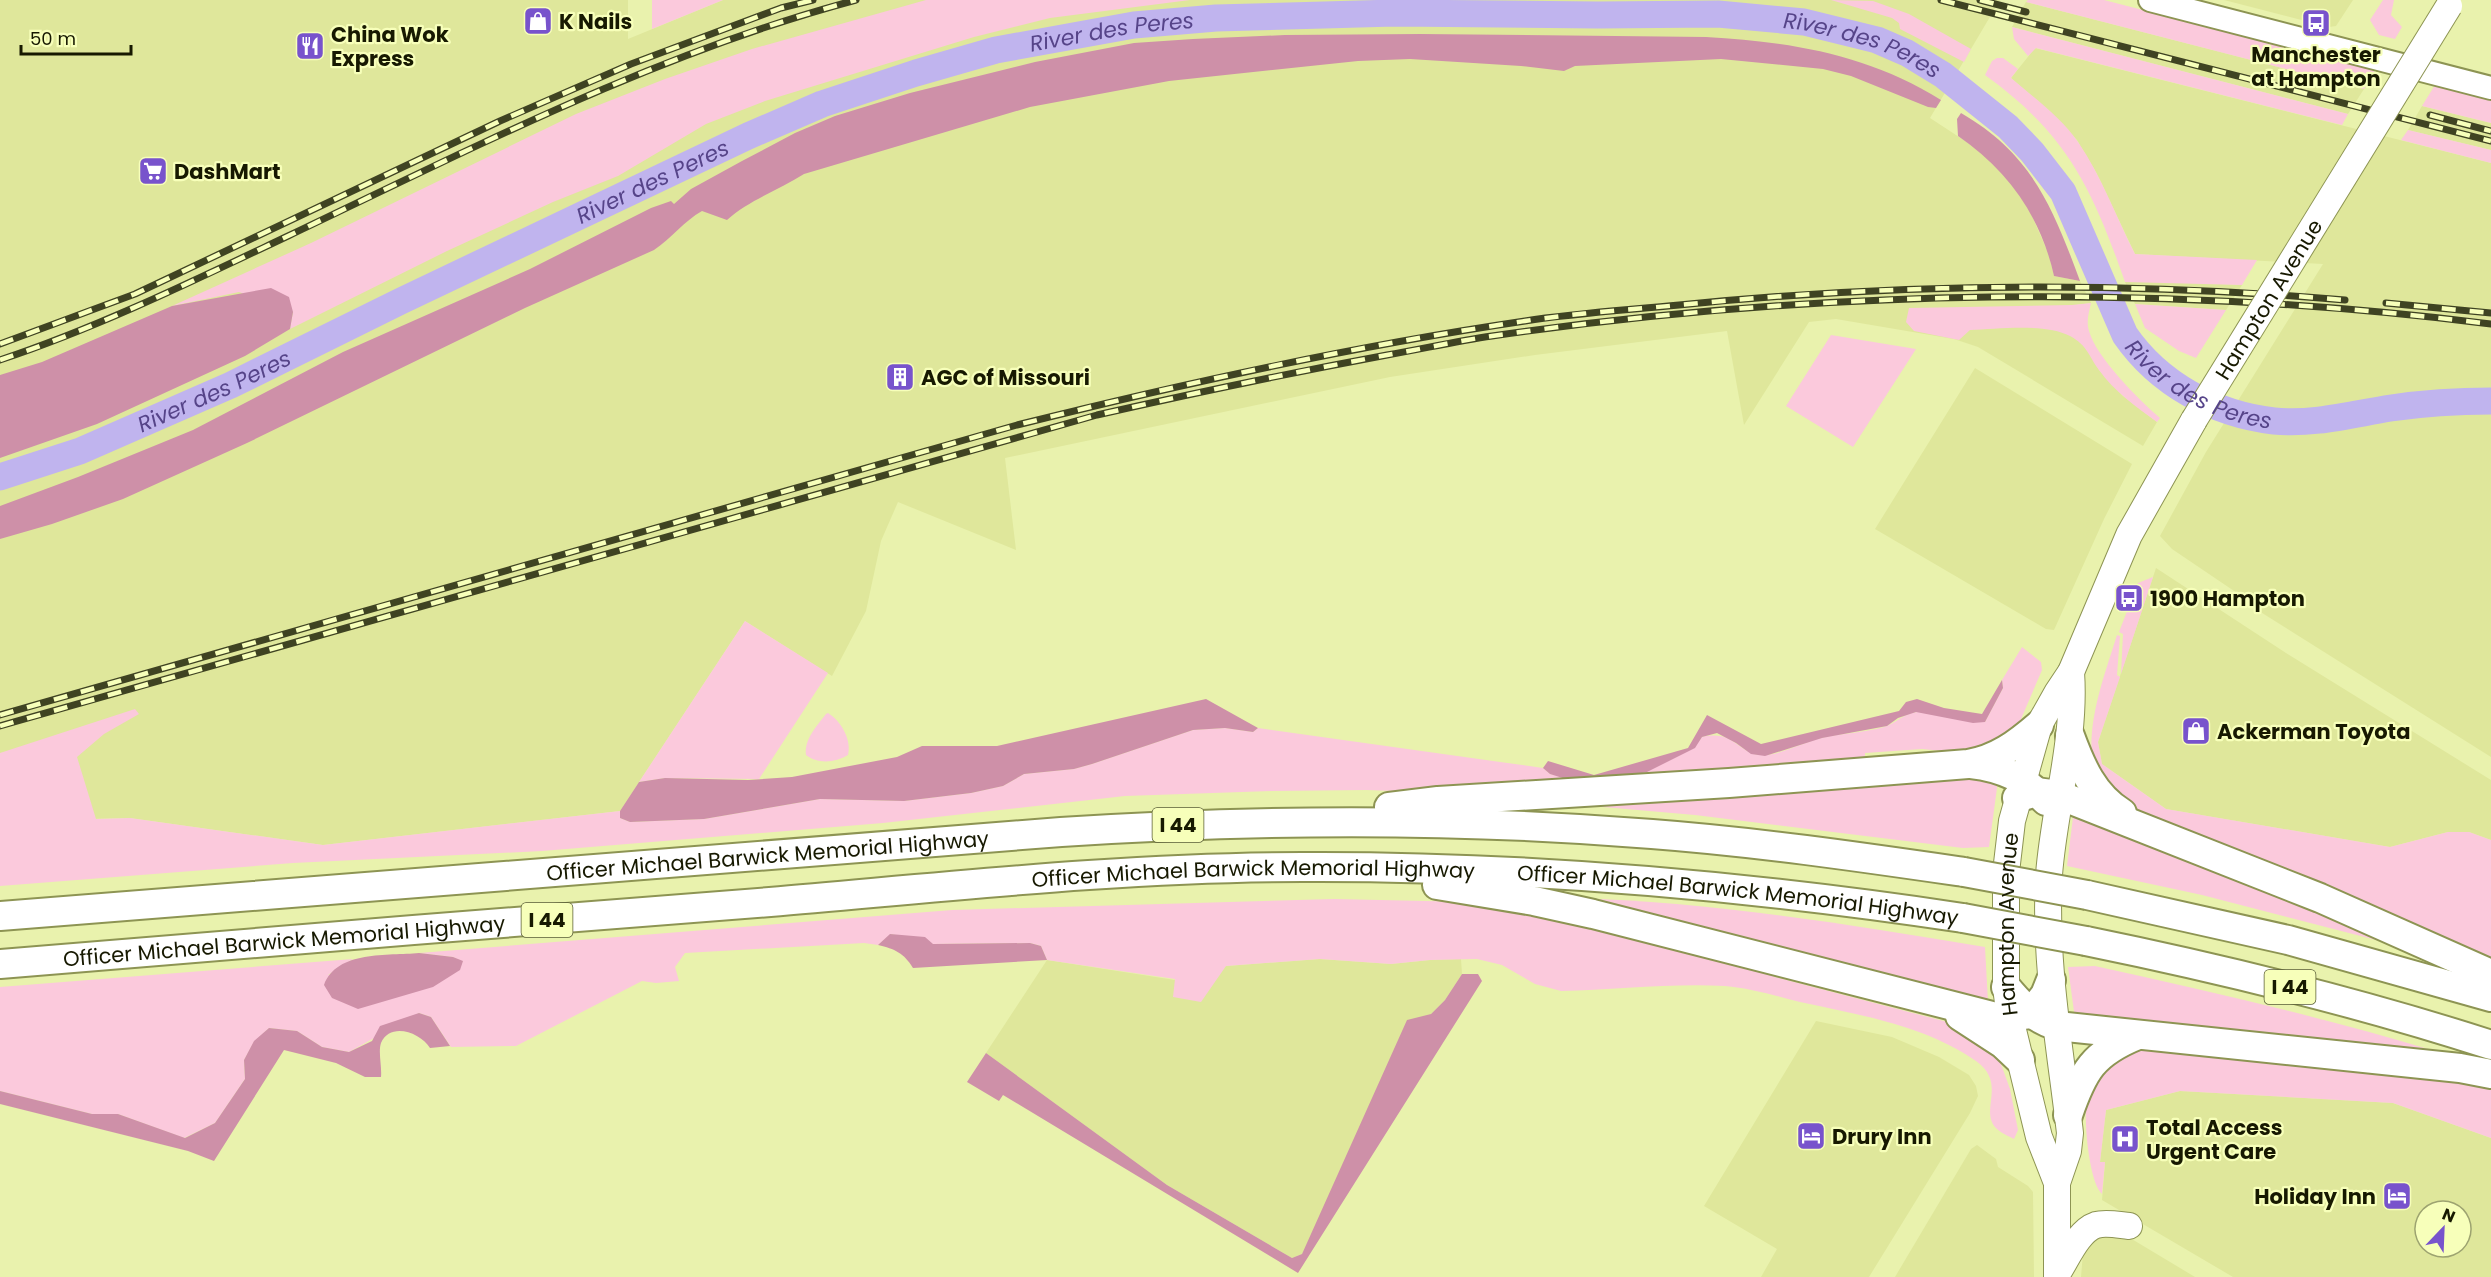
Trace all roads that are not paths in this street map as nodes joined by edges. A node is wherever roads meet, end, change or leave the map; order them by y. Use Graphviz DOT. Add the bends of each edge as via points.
graph roads {
  1 [pos="2150,0"];
  2 [pos="2451,3"];
  3 [pos="2491,88"];
  4 [pos="2071,672"];
  5 [pos="2039,725"];
  6 [pos="2070,736"];
  7 [pos="1968,764"];
  8 [pos="2038,796"];
  9 [pos="1299,823"];
  10 [pos="2160,835"];
  11 [pos="1298,867"];
  12 [pos="0,910"];
  13 [pos="34,913"];
  14 [pos="0,916"];
  15 [pos="0,964"];
  16 [pos="2491,974"];
  17 [pos="2051,980"];
  18 [pos="2006,987"];
  19 [pos="2491,997"];
  20 [pos="1931,1002"];
  21 [pos="2020,1016"];
  22 [pos="2057,1026"];
  23 [pos="2138,1035"];
  24 [pos="2491,1045"];
  25 [pos="2020,1060"];
  26 [pos="2491,1074"];
  27 [pos="2068,1115"];
  28 [pos="2057,1183"];
  29 [pos="2129,1226"];
  30 [pos="2057,1275"];
  1 -- 3 [label="main road"];
  2 -- 4 [label="main road, Hampton Avenue, bridge" via="2155,486 2112,572"];
  4 -- 5 [label="main road, Hampton Avenue"];
  4 -- 6 [label="main road, Hampton Avenue"];
  5 -- 7 [label="highway" via="2010,749"];
  5 -- 8 [label="main road, Hampton Avenue"];
  6 -- 8 [label="main road, Hampton Avenue"];
  6 -- 10 [label="highway" via="2100,795"];
  7 -- 8 [label="highway" via="1995,768"];
  7 -- 9 [label="highway" via="1438,801"];
  8 -- 10 [label="highway"];
  8 -- 17 [label="main road, Hampton Avenue"];
  8 -- 18 [label="main road, Hampton Avenue" via="2012,821 2006,872"];
  9 -- 13 [label="highway, Officer Michael Barwick Memorial Highway / I 44" via="1061,832"];
  9 -- 19 [label="highway, Officer Michael Barwick Memorial Highway / I 44, bridge" via="1492,824 1653,834 1964,872 2087,894 2288,940"];
  10 -- 16 [label="highway" via="2320,898"];
  11 -- 15 [label="highway, Officer Michael Barwick Memorial Highway / I 44" via="1088,875"];
  11 -- 20 [label="highway" via="1474,889 1534,901"];
  11 -- 24 [label="highway, Officer Michael Barwick Memorial Highway / I 44, bridge" via="1469,869 1629,878 1790,894 1963,918 2086,941 2316,994"];
  12 -- 13 [label="highway"];
  13 -- 14 [label="highway, Officer Michael Barwick Memorial Highway / I 44"];
  17 -- 21 [label="highway" via="2046,995"];
  17 -- 22 [label="main road, Hampton Avenue"];
  18 -- 21 [label="highway"];
  20 -- 21 [label="highway" via="1984,1015"];
  20 -- 25 [label="highway" via="1985,1031"];
  21 -- 22 [label="highway"];
  21 -- 25 [label="main road, Hampton Avenue"];
  22 -- 23 [label="highway"];
  22 -- 27 [label="main road, Hampton Avenue"];
  23 -- 26 [label="highway"];
  23 -- 27 [label="highway" via="2116,1044 2094,1062 2078,1087"];
  25 -- 28 [label="main road, Hampton Avenue" via="2044,1153"];
  27 -- 28 [label="main road, Hampton Avenue" via="2068,1151"];
  28 -- 30 [label="main road, Hampton Avenue"];
  29 -- 30 [label="main road" via="2103,1224 2084,1232"];
}
